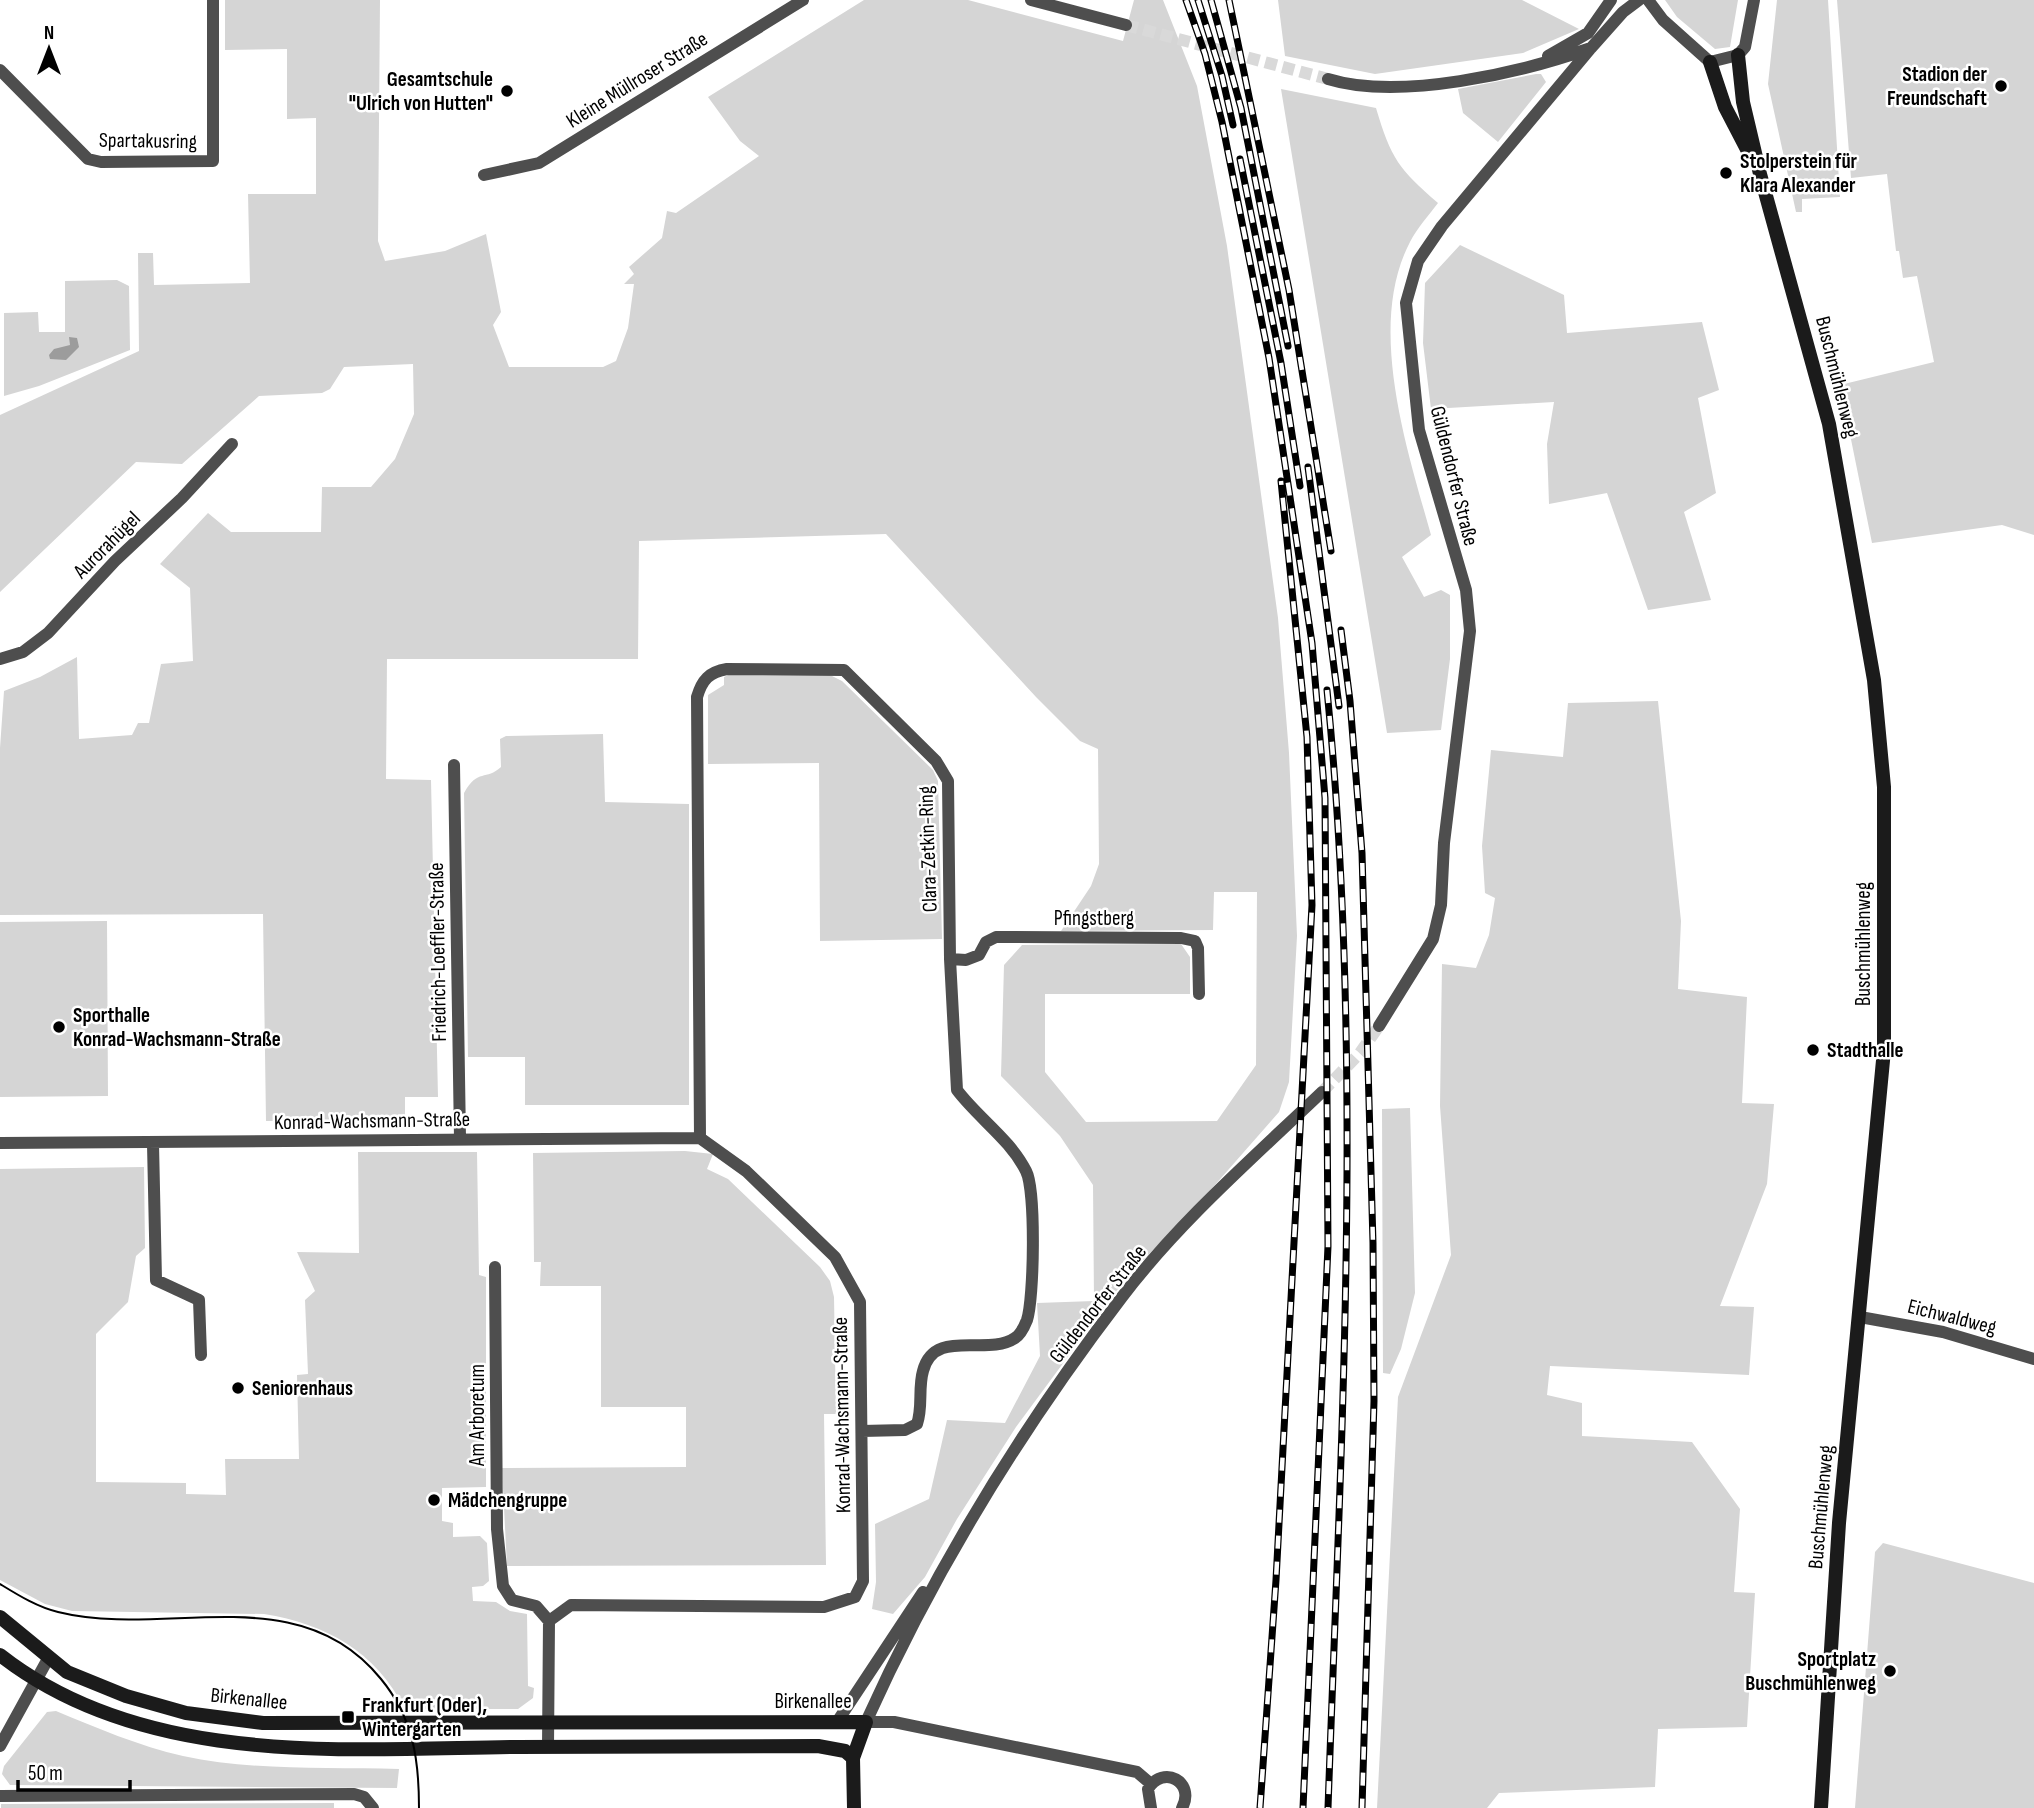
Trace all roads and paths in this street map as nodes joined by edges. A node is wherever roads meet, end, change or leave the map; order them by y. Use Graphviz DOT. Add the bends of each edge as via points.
graph roads {
  1 [pos="213,0"];
  2 [pos="803,0"];
  3 [pos="1031,0"];
  4 [pos="1611,0"];
  5 [pos="1639,0"];
  6 [pos="1648,0"];
  7 [pos="1754,0"];
  8 [pos="1126,25"];
  9 [pos="1591,48"];
  10 [pos="1738,55"];
  11 [pos="1710,62"];
  12 [pos="1525,67"];
  13 [pos="0,70"];
  14 [pos="1328,79"];
  15 [pos="1760,174"];
  16 [pos="484,175"];
  17 [pos="232,444"];
  18 [pos="0,659"];
  19 [pos="454,765"];
  20 [pos="950,960"];
  21 [pos="1199,993"];
  22 [pos="1379,1026"];
  23 [pos="1322,1092"];
  24 [pos="460,1138"];
  25 [pos="700,1138"];
  26 [pos="0,1143"];
  27 [pos="153,1144"];
  28 [pos="495,1267"];
  29 [pos="1860,1317"];
  30 [pos="201,1355"];
  31 [pos="2034,1359"];
  32 [pos="862,1431"];
  33 [pos="962,1534"];
  34 [pos="0,1617"];
  35 [pos="549,1621"];
  36 [pos="0,1655"];
  37 [pos="49,1657"];
  38 [pos="36,1680"];
  39 [pos="837,1722"];
  40 [pos="866,1722"];
  41 [pos="546,1723"];
  42 [pos="0,1746"];
  43 [pos="548,1747"];
  44 [pos="853,1758"];
  45 [pos="1151,1783"];
  46 [pos="0,1796"];
  47 [pos="373,1808"];
  48 [pos="854,1808"];
  49 [pos="1151,1808"];
  50 [pos="1182,1808"];
  51 [pos="1821,1808"];
  1 -- 13 [label="street, Spartakusring" via="213,161 88,159"];
  2 -- 16 [label="street, Kleine Müllroser Straße" via="539,163"];
  3 -- 8 [label="street"];
  4 -- 12 [label="street" via="1588,33"];
  5 -- 9 [label="street, Güldendorfer Straße"];
  6 -- 11 [label="street"];
  7 -- 10 [label="street" via="1750,31"];
  9 -- 12 [label="street"];
  9 -- 22 [label="street, Güldendorfer Straße" via="1442,226 1418,261 1406,303 1419,430 1466,590 1469,631 1441,905 1433,939"];
  10 -- 11 [label="street"];
  10 -- 15 [label="street, Buschmühlenweg" via="1743,102"];
  11 -- 15 [label="street, Buschmühlenweg" via="1724,107"];
  12 -- 14 [label="street" via="1382,89"];
  15 -- 29 [label="street, Buschmühlenweg" via="1829,424 1874,680 1884,787 1884,1050"];
  17 -- 18 [label="street, Aurorahügel" via="48,633 23,652"];
  19 -- 24 [label="street, Friedrich-Loeffler-Straße"];
  20 -- 21 [label="street, Pfingstberg" via="979,955 986,942 996,937 1181,938 1195,941 1198,948"];
  20 -- 25 [label="street, Clara-Zetkin-Ring" via="948,781 936,761 844,670 715,671 701,682 697,697"];
  20 -- 32 [label="street, Clara-Zetkin-Ring" via="957,1090 1016,1154 1028,1174 1032,1195 1027,1321 1017,1337 996,1345 947,1345 930,1356 923,1372 917,1424 905,1430"];
  23 -- 33 [label="street, Güldendorfer Straße" via="1211,1198 1124,1295 1000,1471"];
  24 -- 25 [label="street, Konrad-Wachsmann-Straße"];
  24 -- 27 [label="street, Konrad-Wachsmann-Straße"];
  25 -- 32 [label="street, Konrad-Wachsmann-Straße" via="746,1171 835,1257 854,1290 860,1302"];
  26 -- 27 [label="street, Konrad-Wachsmann-Straße"];
  27 -- 30 [label="street" via="156,1280 199,1300"];
  28 -- 35 [label="street, Am Arboretum" via="497,1529 503,1586 512,1601 536,1606"];
  29 -- 31 [label="street, Eichwaldweg" via="1943,1332"];
  29 -- 51 [label="street, Buschmühlenweg" via="1839,1523"];
  32 -- 35 [label="street, Konrad-Wachsmann-Straße" via="863,1581 855,1597 824,1607 571,1605"];
  33 -- 39 [label="street, Güldendorfer Straße"];
  33 -- 40 [label="street, Güldendorfer Straße"];
  34 -- 37 [label="street, Birkenallee"];
  35 -- 41 [label="street"];
  36 -- 38 [label="street, Birkenallee"];
  37 -- 38 [label="street"];
  37 -- 41 [label="street, Birkenallee" via="67,1672 186,1713 263,1723"];
  38 -- 42 [label="street"];
  38 -- 43 [label="street, Birkenallee" via="116,1715 189,1737 283,1746"];
  39 -- 40 [label="street, Birkenallee"];
  39 -- 41 [label="street, Birkenallee"];
  40 -- 44 [label="street, Birkenallee"];
  40 -- 45 [label="street" via="894,1722 1137,1772"];
  41 -- 43 [label="street"];
  43 -- 44 [label="street, Birkenallee" via="818,1746 845,1751"];
  44 -- 48 [label="street"];
  45 -- 49 [label="street" via="1146,1795"];
  45 -- 50 [label="street" via="1164,1776 1181,1782 1186,1794"];
  46 -- 47 [label="street" via="354,1794 365,1797"];
}
